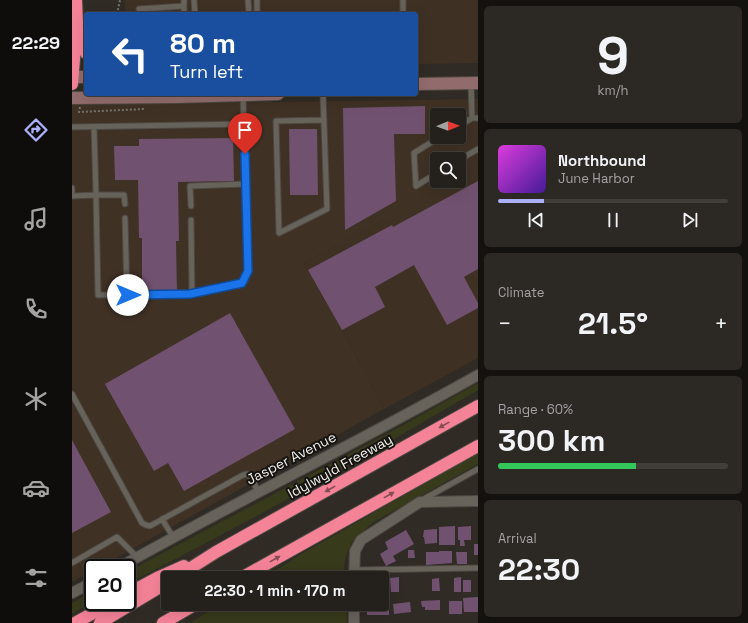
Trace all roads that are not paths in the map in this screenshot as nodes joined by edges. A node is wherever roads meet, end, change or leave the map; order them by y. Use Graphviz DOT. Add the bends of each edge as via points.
graph roads {
  1 [pos="76,0"];
  2 [pos="184,0"];
  3 [pos="194,0"];
  4 [pos="248,0"];
  5 [pos="257,0"];
  6 [pos="403,0"];
  7 [pos="184,6"];
  8 [pos="139,9"];
  9 [pos="184,12"];
  10 [pos="195,12"];
  11 [pos="249,12"];
  12 [pos="257,12"];
  13 [pos="403,12"];
  14 [pos="77,23"];
  15 [pos="84,46"];
  16 [pos="84,77"];
  17 [pos="72,79"];
  18 [pos="474,83"];
  19 [pos="418,84"];
  20 [pos="193,96"];
  21 [pos="243,96"];
  22 [pos="323,96"];
  23 [pos="72,98"];
  24 [pos="472,118"];
  25 [pos="478,118"];
  26 [pos="324,120"];
  27 [pos="466,122"];
  28 [pos="244,124"];
  29 [pos="72,127"];
  30 [pos="94,127"];
  31 [pos="430,143"];
  32 [pos="478,149"];
  33 [pos="466,156"];
  34 [pos="430,177"];
  35 [pos="246,184"];
  36 [pos="72,188"];
  37 [pos="96,195"];
  38 [pos="125,204"];
  39 [pos="191,206"];
  40 [pos="125,218"];
  41 [pos="191,220"];
  42 [pos="192,294"];
  43 [pos="128,295"];
  44 [pos="478,375"];
  45 [pos="72,394"];
  46 [pos="478,406"];
  47 [pos="478,446"];
  48 [pos="478,469"];
  49 [pos="258,491"];
  50 [pos="478,501"];
  51 [pos="420,502"];
  52 [pos="162,519"];
  53 [pos="173,537"];
  54 [pos="216,552"];
  55 [pos="137,557"];
  56 [pos="134,559"];
  57 [pos="72,563"];
  58 [pos="478,568"];
  59 [pos="186,571"];
  60 [pos="255,571"];
  61 [pos="354,571"];
  62 [pos="389,572"];
  63 [pos="161,586"];
  64 [pos="84,587"];
  65 [pos="136,589"];
  66 [pos="72,593"];
  67 [pos="97,611"];
  68 [pos="184,611"];
  69 [pos="354,611"];
  70 [pos="75,623"];
  71 [pos="100,623"];
  72 [pos="164,623"];
  73 [pos="354,623"];
  1 -- 14 [label="highway"];
  2 -- 7 [label="lane"];
  3 -- 10 [label="lane"];
  4 -- 11 [label="lane"];
  5 -- 12 [label="lane"];
  6 -- 13 [label="lane"];
  7 -- 8 [label="lane"];
  7 -- 9 [label="lane"];
  14 -- 15 [label="highway"];
  14 -- 17 [label="highway"];
  16 -- 17 [label="main road"];
  18 -- 19 [label="main road"];
  18 -- 24 [label="lane"];
  20 -- 23 [label="main road"];
  21 -- 28 [label="lane"];
  22 -- 26 [label="lane"];
  24 -- 25 [label="lane"];
  24 -- 27 [label="lane"];
  26 -- 26 [label="lane" via="327,209 279,233 276,121"];
  28 -- 30 [label="lane"];
  28 -- 35 [label="lane"];
  29 -- 30 [label="lane"];
  30 -- 37 [label="lane"];
  31 -- 34 [label="lane" via="414,153 416,186"];
  32 -- 33 [label="lane"];
  35 -- 39 [label="lane" via="190,186"];
  35 -- 42 [label="lane" via="246,277 242,283"];
  36 -- 37 [label="lane" via="72,196"];
  37 -- 38 [label="lane" via="124,195"];
  37 -- 43 [label="lane" via="98,295"];
  40 -- 43 [label="lane"];
  41 -- 42 [label="lane"];
  42 -- 43 [label="lane"];
  44 -- 49 [label="street, Jasper Avenue"];
  45 -- 52 [label="lane" via="142,523 150,526"];
  46 -- 54 [label="highway, Idylwyld Freeway, one-way"];
  60 -- 47 [label="highway, one-way"];
  48 -- 51 [label="lane"];
  49 -- 52 [label="lane" via="250,476 243,474"];
  49 -- 53 [label="street, Jasper Avenue"];
  50 -- 51 [label="street"];
  51 -- 61 [label="street" via="361,540 355,551"];
  52 -- 53 [label="lane"];
  53 -- 55 [label="street, Jasper Avenue"];
  54 -- 59 [label="highway"];
  54 -- 65 [label="highway"];
  55 -- 56 [label="street, Jasper Avenue"];
  55 -- 57 [label="lane" via="116,537"];
  58 -- 62 [label="lane"];
  63 -- 71 [label="highway"];
  64 -- 66 [label="street"];
  67 -- 70 [label="highway"];
  68 -- 72 [label="highway"];
  69 -- 73 [label="street"];
}
